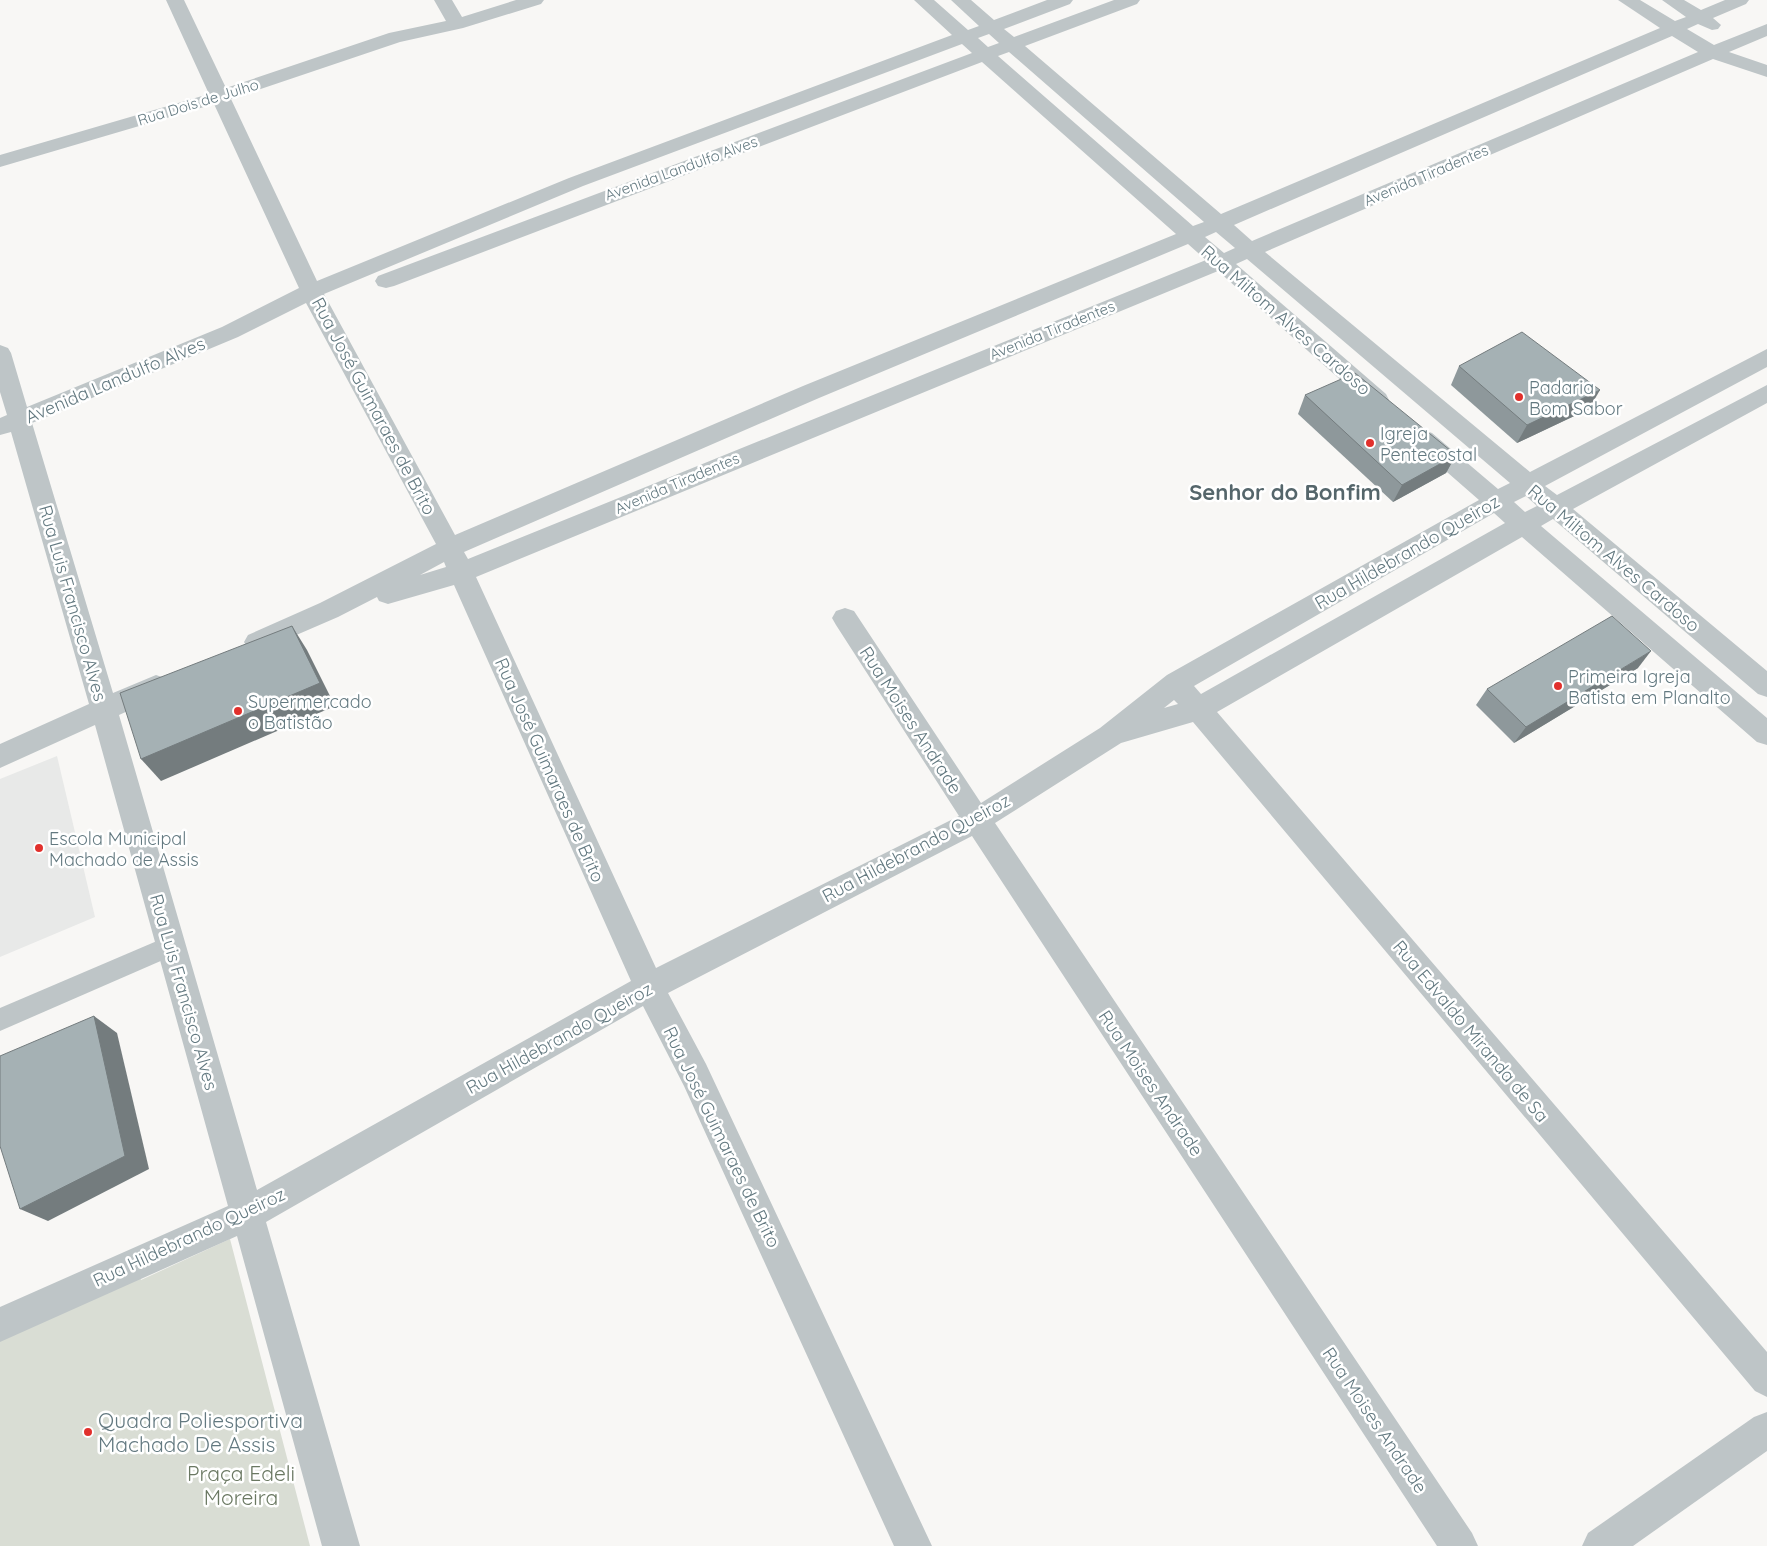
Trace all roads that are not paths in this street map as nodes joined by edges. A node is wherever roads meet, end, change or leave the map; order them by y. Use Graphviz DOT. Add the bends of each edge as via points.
graph roads {
  1 [pos="175,0"];
  2 [pos="534,0"];
  3 [pos="923,0"];
  4 [pos="960,0"];
  5 [pos="1064,0"];
  6 [pos="1131,0"];
  7 [pos="1627,0"];
  8 [pos="1671,0"];
  9 [pos="1740,0"];
  10 [pos="451,3"];
  11 [pos="1702,18"];
  12 [pos="457,24"];
  13 [pos="991,27"];
  14 [pos="1674,28"];
  15 [pos="1767,29"];
  16 [pos="395,37"];
  17 [pos="964,38"];
  18 [pos="1739,41"];
  19 [pos="1012,45"];
  20 [pos="1712,52"];
  21 [pos="985,56"];
  22 [pos="1767,70"];
  23 [pos="222,96"];
  24 [pos="0,161"];
  25 [pos="576,182"];
  26 [pos="591,202"];
  27 [pos="1220,222"];
  28 [pos="1189,236"];
  29 [pos="1250,250"];
  30 [pos="1219,262"];
  31 [pos="316,299"];
  32 [pos="0,353"];
  33 [pos="1767,357"];
  34 [pos="811,392"];
  35 [pos="1767,393"];
  36 [pos="1690,399"];
  37 [pos="832,419"];
  38 [pos="1718,420"];
  39 [pos="10,423"];
  40 [pos="1526,485"];
  41 [pos="1496,501"];
  42 [pos="1553,508"];
  43 [pos="1524,524"];
  44 [pos="450,548"];
  45 [pos="460,573"];
  46 [pos="329,610"];
  47 [pos="845,618"];
  48 [pos="239,650"];
  49 [pos="176,677"];
  50 [pos="1176,683"];
  51 [pos="1767,686"];
  52 [pos="104,709"];
  53 [pos="1198,709"];
  54 [pos="1767,734"];
  55 [pos="1110,736"];
  56 [pos="0,756"];
  57 [pos="977,820"];
  58 [pos="171,946"];
  59 [pos="649,987"];
  60 [pos="0,1020"];
  61 [pos="247,1214"];
  62 [pos="0,1325"];
  63 [pos="1767,1379"];
  64 [pos="1767,1430"];
  65 [pos="341,1546"];
  66 [pos="913,1546"];
  67 [pos="1459,1546"];
  68 [pos="1601,1546"];
  1 -- 23 [label="street, Rua José Guimaraes de Brito"];
  2 -- 12 [label="street, Rua Dois de Julho"];
  3 -- 17 [label="street, Rua Miltom Alves Cardoso"];
  4 -- 13 [label="street, Rua Miltom Alves Cardoso"];
  5 -- 13 [label="street, Avenida Landulfo Alves"];
  6 -- 19 [label="street, Avenida Landulfo Alves"];
  7 -- 14 [label="street"];
  8 -- 11 [label="street"];
  9 -- 11 [label="street, Avenida Tiradentes"];
  10 -- 12 [label="street"];
  10 -- 16 [label="street, Rua Dois de Julho"];
  11 -- 14 [label="street, Avenida Tiradentes"];
  11 -- 18 [label="street"];
  12 -- 16 [label="street, Rua Dois de Julho"];
  13 -- 17 [label="street, Avenida Landulfo Alves"];
  13 -- 19 [label="street, Rua Miltom Alves Cardoso"];
  14 -- 20 [label="street"];
  14 -- 27 [label="street, Avenida Tiradentes"];
  15 -- 18 [label="street, Avenida Tiradentes"];
  16 -- 23 [label="street, Rua Dois de Julho"];
  17 -- 21 [label="street, Rua Miltom Alves Cardoso"];
  17 -- 25 [label="street, Avenida Landulfo Alves"];
  18 -- 20 [label="street, Avenida Tiradentes"];
  18 -- 22 [label="street"];
  19 -- 21 [label="street, Avenida Landulfo Alves"];
  19 -- 27 [label="street, Rua Miltom Alves Cardoso"];
  20 -- 22 [label="street"];
  20 -- 29 [label="street, Avenida Tiradentes"];
  21 -- 26 [label="street, Avenida Landulfo Alves"];
  21 -- 28 [label="street, Rua Miltom Alves Cardoso"];
  23 -- 24 [label="street, Rua Dois de Julho"];
  23 -- 31 [label="street, Rua José Guimaraes de Brito"];
  25 -- 26 [label="street"];
  25 -- 31 [label="street, Avenida Landulfo Alves"];
  26 -- 31 [label="street, Avenida Landulfo Alves"];
  27 -- 28 [label="street, Avenida Tiradentes"];
  27 -- 29 [label="street, Rua Miltom Alves Cardoso"];
  28 -- 30 [label="street, Rua Miltom Alves Cardoso"];
  28 -- 34 [label="street, Avenida Tiradentes"];
  29 -- 30 [label="street, Avenida Tiradentes"];
  29 -- 40 [label="street, Rua Miltom Alves Cardoso"];
  30 -- 37 [label="street, Avenida Tiradentes"];
  30 -- 41 [label="street, Rua Miltom Alves Cardoso"];
  31 -- 39 [label="street, Avenida Landulfo Alves"];
  31 -- 44 [label="street, Rua José Guimaraes de Brito"];
  32 -- 39 [label="street, Rua Luis Francisco Alves"];
  33 -- 36 [label="street, Rua Hildebrando Queiroz"];
  34 -- 37 [label="street"];
  34 -- 44 [label="street, Avenida Tiradentes"];
  35 -- 38 [label="street, Rua Hildebrando Queiroz"];
  36 -- 38 [label="street"];
  36 -- 40 [label="street, Rua Hildebrando Queiroz"];
  37 -- 45 [label="street, Avenida Tiradentes"];
  38 -- 42 [label="street, Rua Hildebrando Queiroz"];
  39 -- 52 [label="street, Rua Luis Francisco Alves"];
  40 -- 41 [label="street, Rua Hildebrando Queiroz"];
  40 -- 42 [label="street, Rua Miltom Alves Cardoso"];
  41 -- 43 [label="street, Rua Miltom Alves Cardoso"];
  41 -- 50 [label="street, Rua Hildebrando Queiroz"];
  42 -- 43 [label="street, Rua Hildebrando Queiroz"];
  42 -- 51 [label="street, Rua Miltom Alves Cardoso"];
  43 -- 53 [label="street, Rua Hildebrando Queiroz"];
  43 -- 54 [label="street, Rua Miltom Alves Cardoso"];
  44 -- 45 [label="street, Rua José Guimaraes de Brito"];
  44 -- 46 [label="street, Avenida Tiradentes"];
  45 -- 46 [label="street, Avenida Tiradentes"];
  45 -- 59 [label="street, Rua José Guimaraes de Brito"];
  46 -- 48 [label="street, Avenida Tiradentes"];
  47 -- 57 [label="street, Rua Moises Andrade"];
  49 -- 52 [label="street"];
  50 -- 53 [label="street, Rua Edvaldo Miranda de Sa"];
  50 -- 55 [label="street, Rua Hildebrando Queiroz"];
  52 -- 56 [label="street"];
  52 -- 58 [label="street, Rua Luis Francisco Alves"];
  53 -- 55 [label="street, Rua Hildebrando Queiroz"];
  53 -- 63 [label="street, Rua Edvaldo Miranda de Sa"];
  55 -- 57 [label="street, Rua Hildebrando Queiroz"];
  57 -- 59 [label="street, Rua Hildebrando Queiroz"];
  57 -- 67 [label="street, Rua Moises Andrade"];
  58 -- 60 [label="lane"];
  58 -- 61 [label="street, Rua Luis Francisco Alves"];
  59 -- 61 [label="street, Rua Hildebrando Queiroz"];
  59 -- 66 [label="street, Rua José Guimaraes de Brito" via="695,1075"];
  61 -- 62 [label="street, Rua Hildebrando Queiroz"];
  61 -- 65 [label="street, Rua Luis Francisco Alves"];
  64 -- 68 [label="street"];
}
